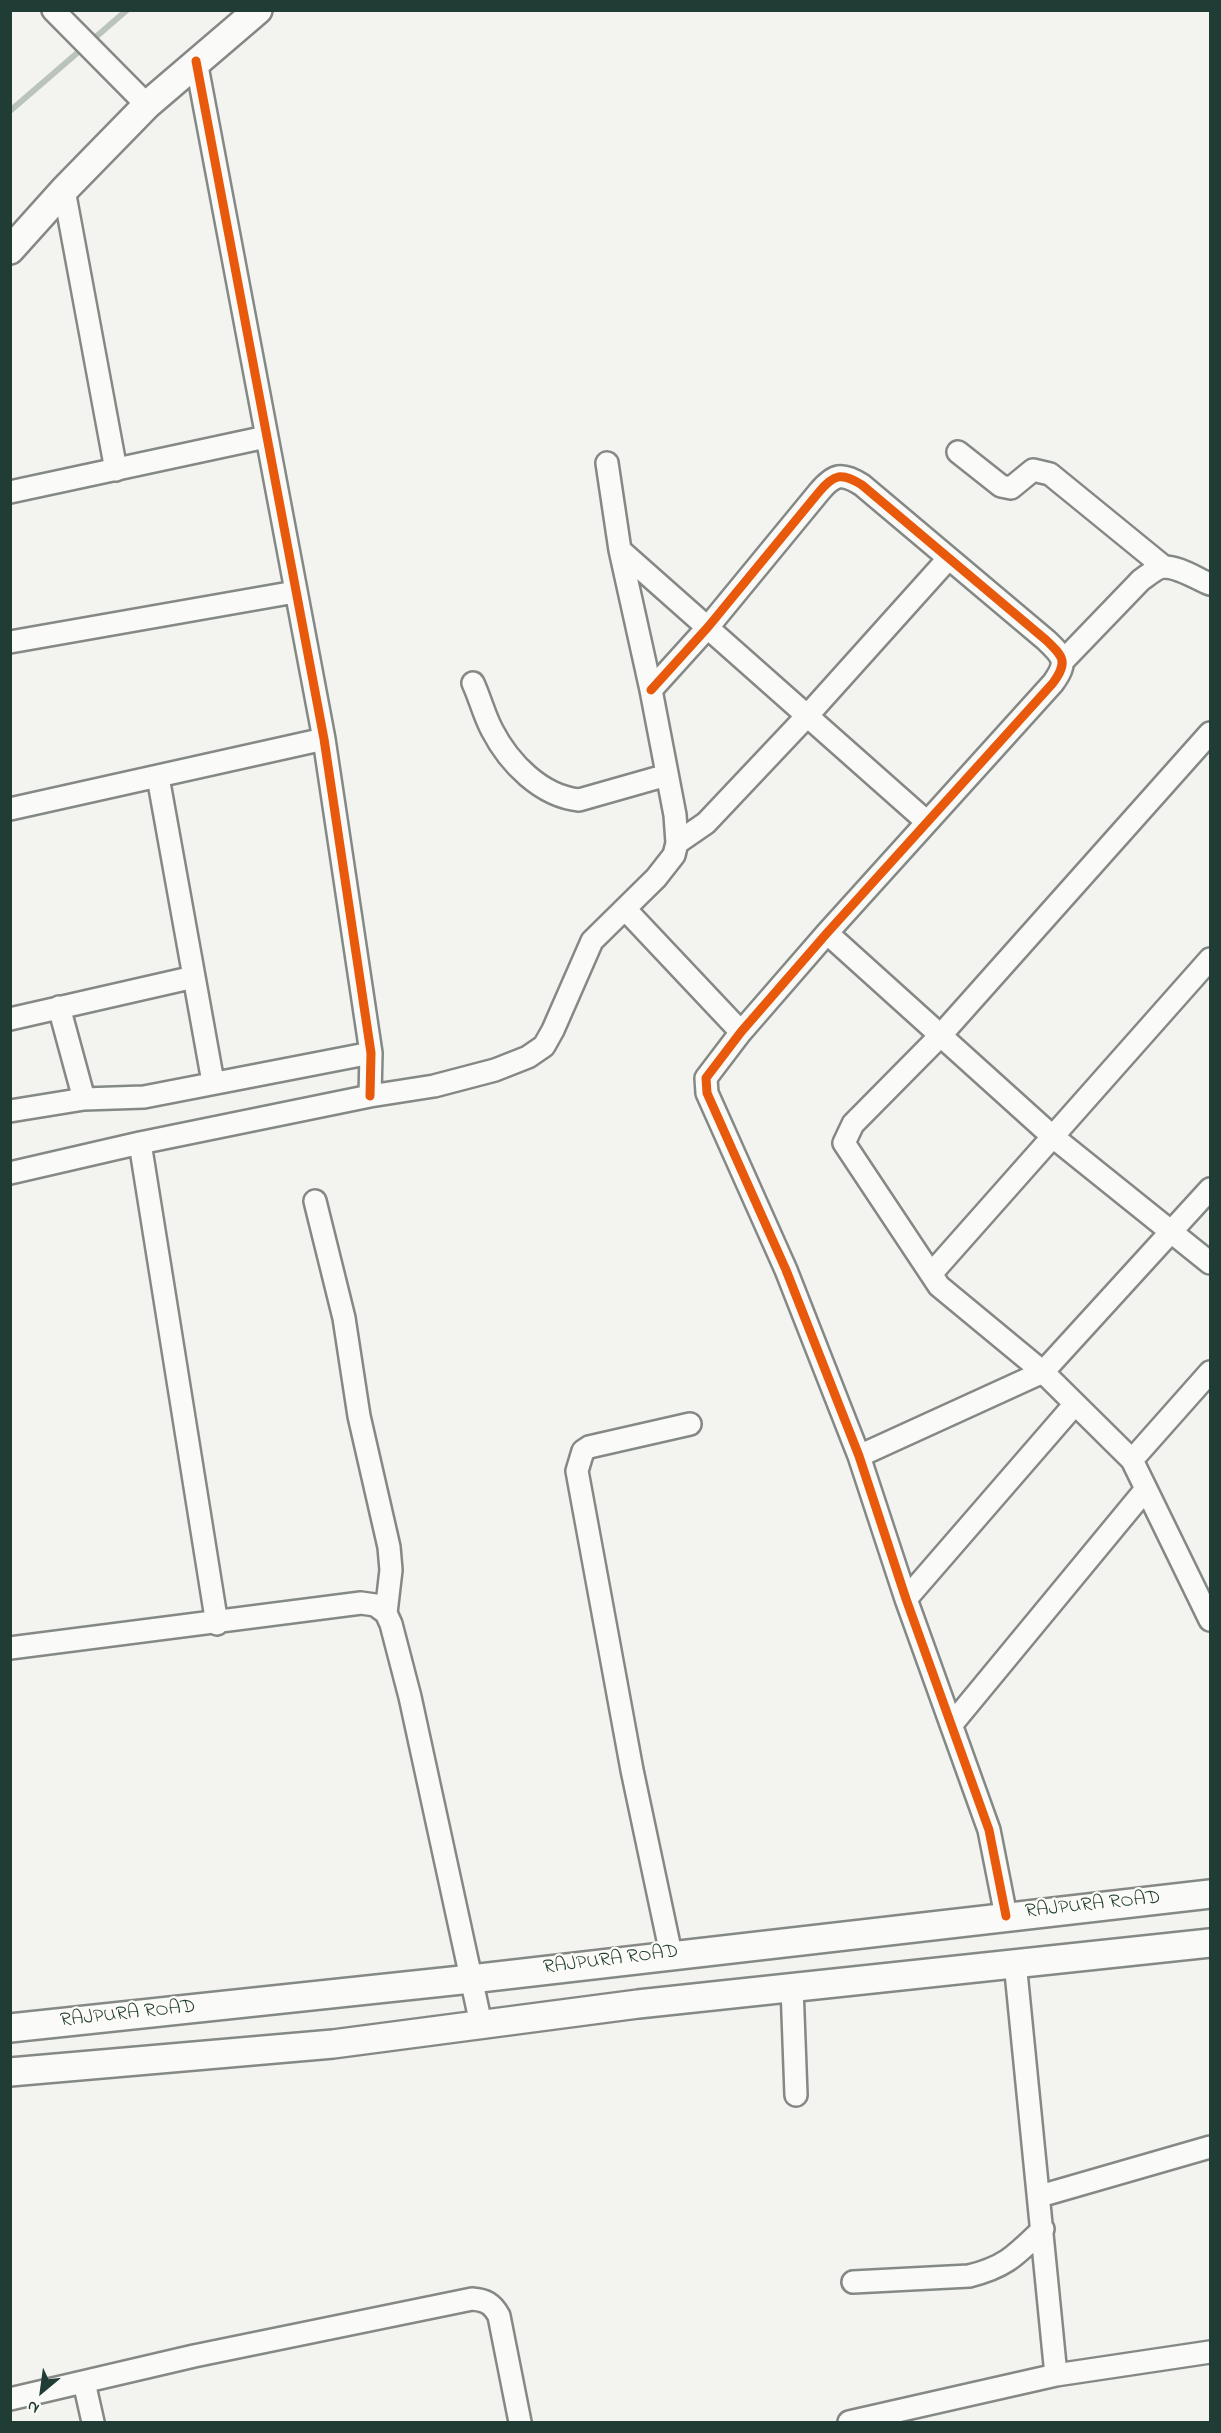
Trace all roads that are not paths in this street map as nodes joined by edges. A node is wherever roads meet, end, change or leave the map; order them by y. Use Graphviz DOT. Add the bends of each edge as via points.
graph roads {
  1 [pos="53,10"];
  2 [pos="258,10"];
  3 [pos="196,61"];
  4 [pos="139,96"];
  5 [pos="64,190"];
  6 [pos="10,250"];
  7 [pos="266,437"];
  8 [pos="958,452"];
  9 [pos="607,463"];
  10 [pos="116,470"];
  11 [pos="10,492"];
  12 [pos="620,550"];
  13 [pos="948,559"];
  14 [pos="1164,567"];
  15 [pos="1210,584"];
  16 [pos="295,592"];
  17 [pos="708,627"];
  18 [pos="10,642"];
  19 [pos="1063,661"];
  20 [pos="473,683"];
  21 [pos="651,690"];
  22 [pos="807,716"];
  23 [pos="324,739"];
  24 [pos="1208,740"];
  25 [pos="667,775"];
  26 [pos="158,777"];
  27 [pos="10,809"];
  28 [pos="927,822"];
  29 [pos="677,843"];
  30 [pos="626,910"];
  31 [pos="827,933"];
  32 [pos="1210,960"];
  33 [pos="194,977"];
  34 [pos="60,1007"];
  35 [pos="10,1019"];
  36 [pos="741,1032"];
  37 [pos="939,1036"];
  38 [pos="371,1053"];
  39 [pos="213,1082"];
  40 [pos="370,1096"];
  41 [pos="84,1099"];
  42 [pos="10,1111"];
  43 [pos="1053,1136"];
  44 [pos="140,1143"];
  45 [pos="10,1173"];
  46 [pos="1210,1189"];
  47 [pos="315,1200"];
  48 [pos="1172,1233"];
  49 [pos="1210,1263"];
  50 [pos="931,1274"];
  51 [pos="1042,1372"];
  52 [pos="1210,1372"];
  53 [pos="1075,1404"];
  54 [pos="690,1424"];
  55 [pos="859,1456"];
  56 [pos="1132,1460"];
  57 [pos="1146,1489"];
  58 [pos="906,1599"];
  59 [pos="386,1612"];
  60 [pos="1210,1620"];
  61 [pos="217,1624"];
  62 [pos="10,1648"];
  63 [pos="952,1724"];
  64 [pos="1210,1894"];
  65 [pos="1006,1916"];
  66 [pos="1210,1942"];
  67 [pos="671,1954"];
  68 [pos="1015,1962"];
  69 [pos="471,1978"];
  70 [pos="792,1987"];
  71 [pos="481,2024"];
  72 [pos="10,2028"];
  73 [pos="10,2072"];
  74 [pos="796,2095"];
  75 [pos="1210,2147"];
  76 [pos="1040,2196"];
  77 [pos="1043,2229"];
  78 [pos="854,2282"];
  79 [pos="1210,2352"];
  80 [pos="1056,2375"];
  81 [pos="84,2382"];
  82 [pos="10,2399"];
  83 [pos="93,2422"];
  84 [pos="520,2422"];
  85 [pos="849,2422"];
  1 -- 4 [label="street"];
  2 -- 3 [label="main road"];
  3 -- 4 [label="main road"];
  3 -- 7 [label="street"];
  4 -- 5 [label="main road"];
  5 -- 6 [label="main road"];
  5 -- 10 [label="street"];
  7 -- 10 [label="street"];
  7 -- 16 [label="street"];
  8 -- 14 [label="street" via="1001,486 1011,488 1033,470 1050,474"];
  9 -- 12 [label="street"];
  10 -- 11 [label="street"];
  12 -- 17 [label="street"];
  12 -- 21 [label="street"];
  13 -- 17 [label="street" via="862,485 850,477 839,476 819,492"];
  13 -- 19 [label="street" via="1046,640"];
  13 -- 22 [label="street"];
  14 -- 15 [label="street"];
  14 -- 19 [label="street" via="1141,580"];
  16 -- 18 [label="street"];
  16 -- 23 [label="street"];
  17 -- 21 [label="street"];
  17 -- 22 [label="street"];
  19 -- 28 [label="street" via="1053,683"];
  20 -- 25 [label="street" via="492,729 508,755 536,784 565,799 579,800"];
  21 -- 25 [label="street"];
  22 -- 28 [label="street"];
  22 -- 29 [label="street" via="706,823"];
  23 -- 26 [label="street"];
  23 -- 38 [label="street"];
  24 -- 37 [label="street"];
  25 -- 29 [label="street"];
  26 -- 27 [label="street"];
  26 -- 33 [label="street"];
  28 -- 31 [label="street"];
  29 -- 30 [label="street" via="674,855"];
  30 -- 36 [label="street"];
  30 -- 40 [label="street" via="592,941 553,1030 536,1052 495,1070 434,1086"];
  31 -- 36 [label="street"];
  31 -- 37 [label="street"];
  32 -- 43 [label="street"];
  33 -- 34 [label="street"];
  33 -- 39 [label="street"];
  34 -- 35 [label="street"];
  34 -- 41 [label="street"];
  36 -- 55 [label="street" via="709,1071 707,1093 786,1270"];
  37 -- 43 [label="street"];
  37 -- 50 [label="street" via="853,1124 844,1143"];
  38 -- 39 [label="street"];
  38 -- 40 [label="street"];
  39 -- 41 [label="street" via="144,1097"];
  40 -- 44 [label="street"];
  41 -- 42 [label="street"];
  43 -- 48 [label="street"];
  43 -- 50 [label="street"];
  44 -- 45 [label="street"];
  44 -- 61 [label="street"];
  46 -- 48 [label="street"];
  47 -- 59 [label="street" via="344,1318 359,1416 389,1547 391,1570"];
  48 -- 49 [label="street"];
  48 -- 51 [label="street"];
  50 -- 51 [label="street" via="939,1286"];
  51 -- 53 [label="street"];
  51 -- 55 [label="street"];
  52 -- 56 [label="street"];
  53 -- 56 [label="street"];
  53 -- 58 [label="street"];
  54 -- 67 [label="street" via="589,1447 583,1451 578,1472 632,1770"];
  55 -- 58 [label="street"];
  56 -- 57 [label="street"];
  57 -- 60 [label="street"];
  57 -- 63 [label="street"];
  58 -- 63 [label="street"];
  59 -- 61 [label="street" via="362,1603"];
  59 -- 69 [label="street" via="410,1697"];
  61 -- 62 [label="street"];
  63 -- 65 [label="street" via="989,1830"];
  64 -- 65 [label="main road, RAJPURA ROAD"];
  65 -- 67 [label="main road, RAJPURA ROAD"];
  66 -- 68 [label="main road"];
  67 -- 69 [label="main road, RAJPURA ROAD"];
  68 -- 70 [label="main road"];
  68 -- 76 [label="street"];
  69 -- 71 [label="street"];
  69 -- 72 [label="main road, RAJPURA ROAD"];
  70 -- 71 [label="main road"];
  70 -- 74 [label="street"];
  71 -- 73 [label="main road" via="333,2044"];
  75 -- 76 [label="street"];
  76 -- 77 [label="street"];
  77 -- 78 [label="street" via="1014,2258 986,2272"];
  77 -- 80 [label="street"];
  79 -- 80 [label="street"];
  80 -- 85 [label="street"];
  81 -- 82 [label="street"];
  81 -- 83 [label="street"];
  81 -- 84 [label="street" via="472,2299 484,2300 494,2306 499,2316"];
}
